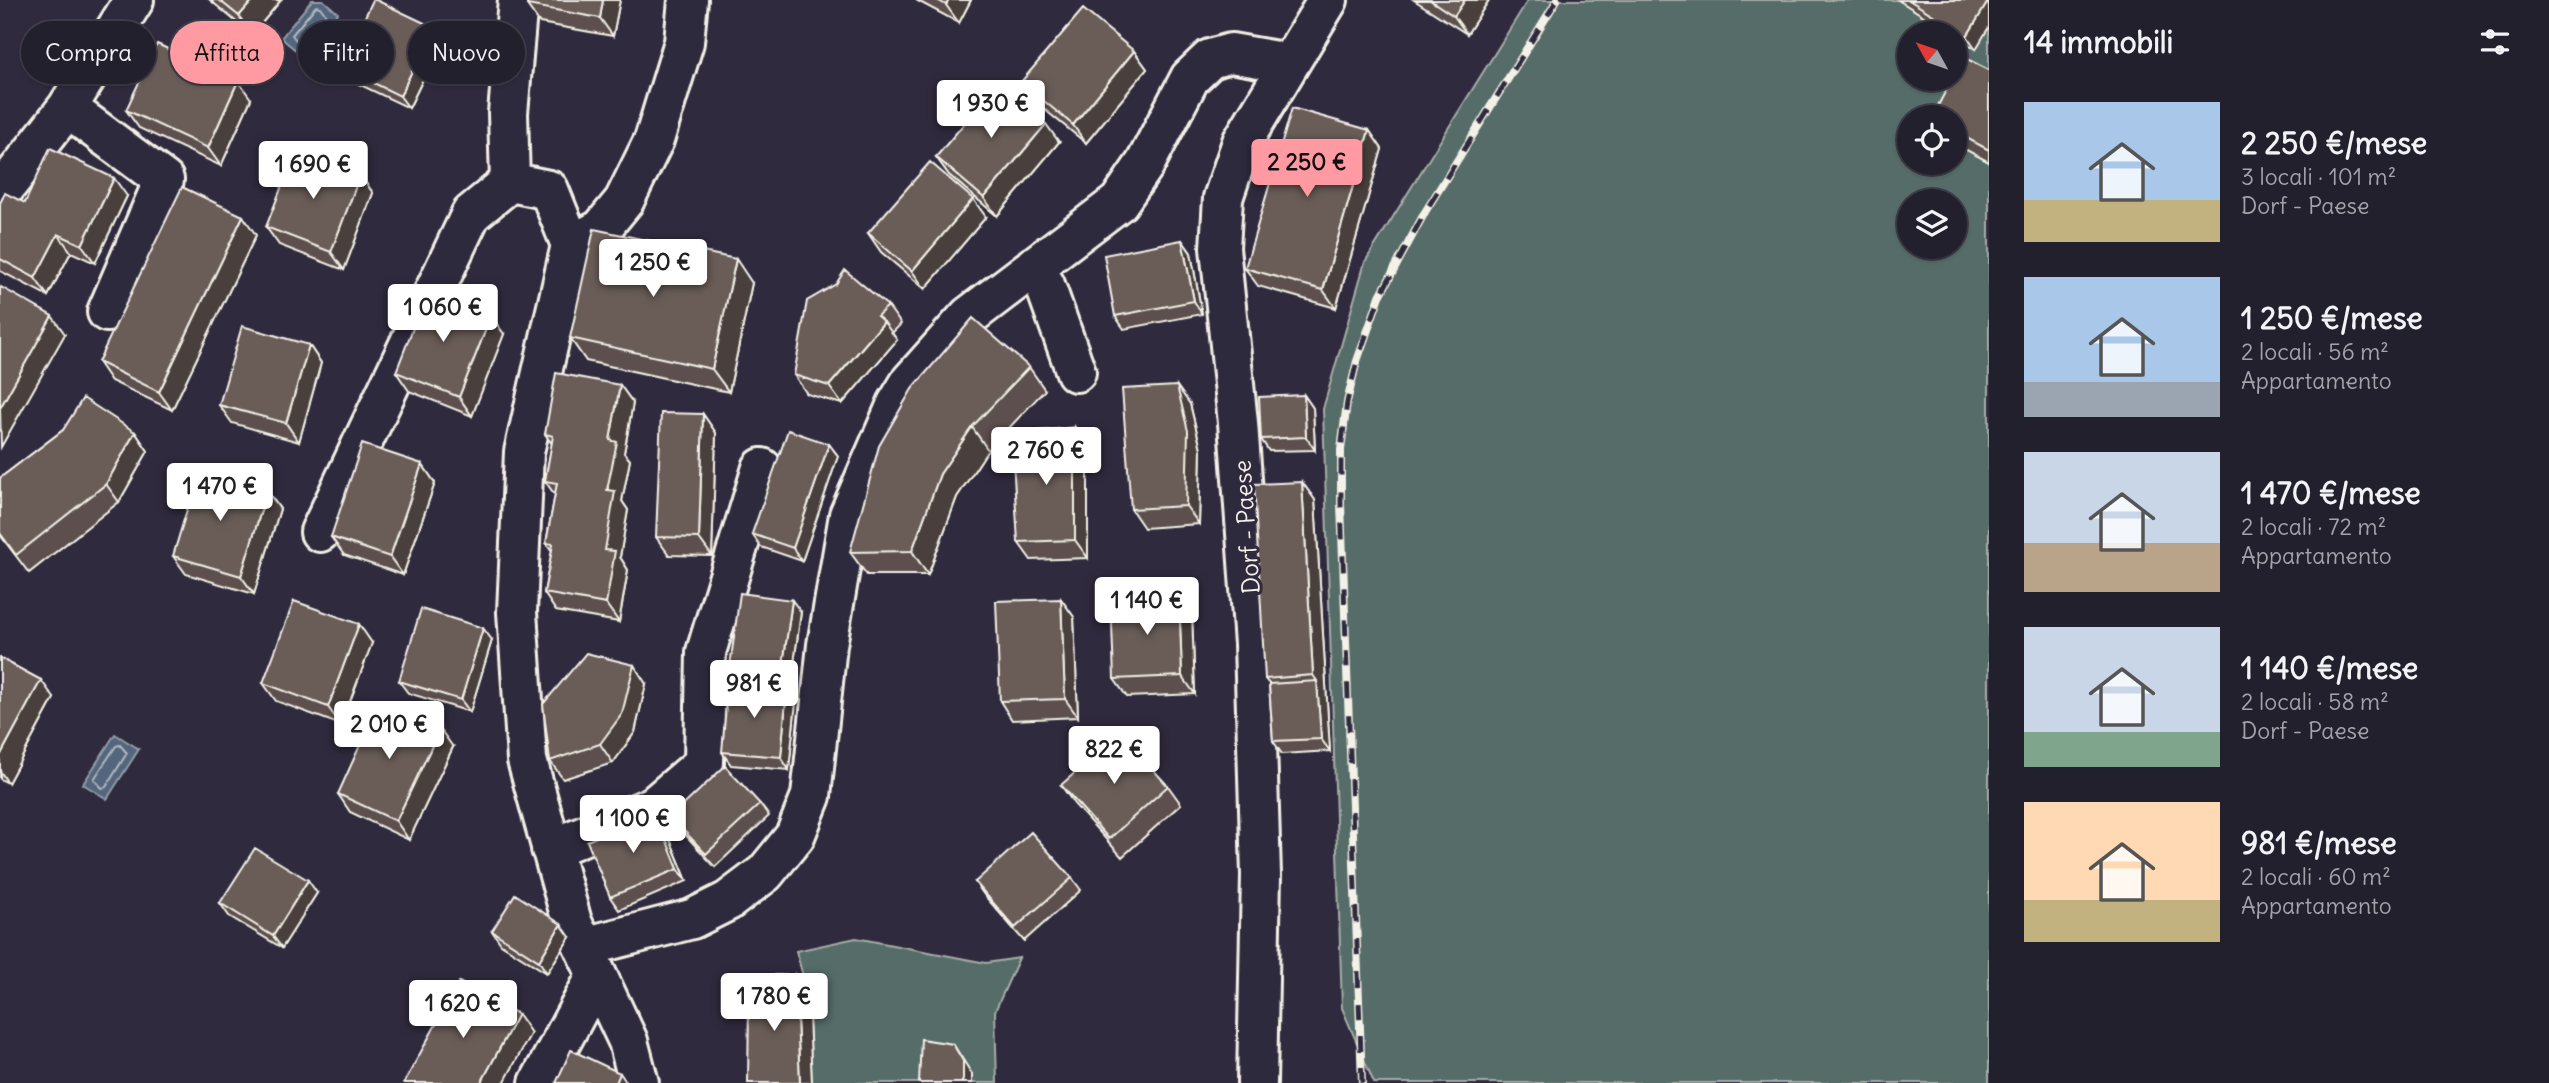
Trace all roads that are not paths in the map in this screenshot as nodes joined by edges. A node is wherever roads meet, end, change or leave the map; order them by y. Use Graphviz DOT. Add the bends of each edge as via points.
graph roads {
  1 [pos="134,0"];
  2 [pos="518,0"];
  3 [pos="688,0"];
  4 [pos="1328,0"];
  5 [pos="1288,63"];
  6 [pos="67,108"];
  7 [pos="510,182"];
  8 [pos="0,194"];
  9 [pos="571,245"];
  10 [pos="1034,265"];
  11 [pos="107,312"];
  12 [pos="1076,372"];
  13 [pos="762,468"];
  14 [pos="320,532"];
  15 [pos="551,849"];
  16 [pos="590,961"];
  17 [pos="539,1083"];
  18 [pos="639,1083"];
  19 [pos="1257,1083"];
  1 -- 6 [label="street"];
  2 -- 7 [label="street" via="509,113"];
  3 -- 9 [label="street" via="684,42 654,140 624,201 601,229"];
  4 -- 5 [label="street, Dorf - Paese"];
  5 -- 10 [label="street" via="1231,53 1210,60 1190,78 1145,164 1119,202 1063,248"];
  5 -- 19 [label="street, Dorf - Paese" via="1231,170 1223,198 1220,248 1254,644 1261,875"];
  6 -- 8 [label="street"];
  6 -- 11 [label="street" via="164,180"];
  7 -- 9 [label="street" via="550,190"];
  7 -- 14 [label="street" via="471,214"];
  9 -- 15 [label="street" via="524,452 517,612 527,760"];
  10 -- 12 [label="street"];
  10 -- 16 [label="street" via="969,316 911,381 849,515 827,645 811,796 795,836 765,873 728,901"];
  13 -- 15 [label="street" via="706,652 704,763 654,806"];
  15 -- 16 [label="street" via="572,922"];
  16 -- 17 [label="street"];
  16 -- 18 [label="street" via="628,1041"];
}
